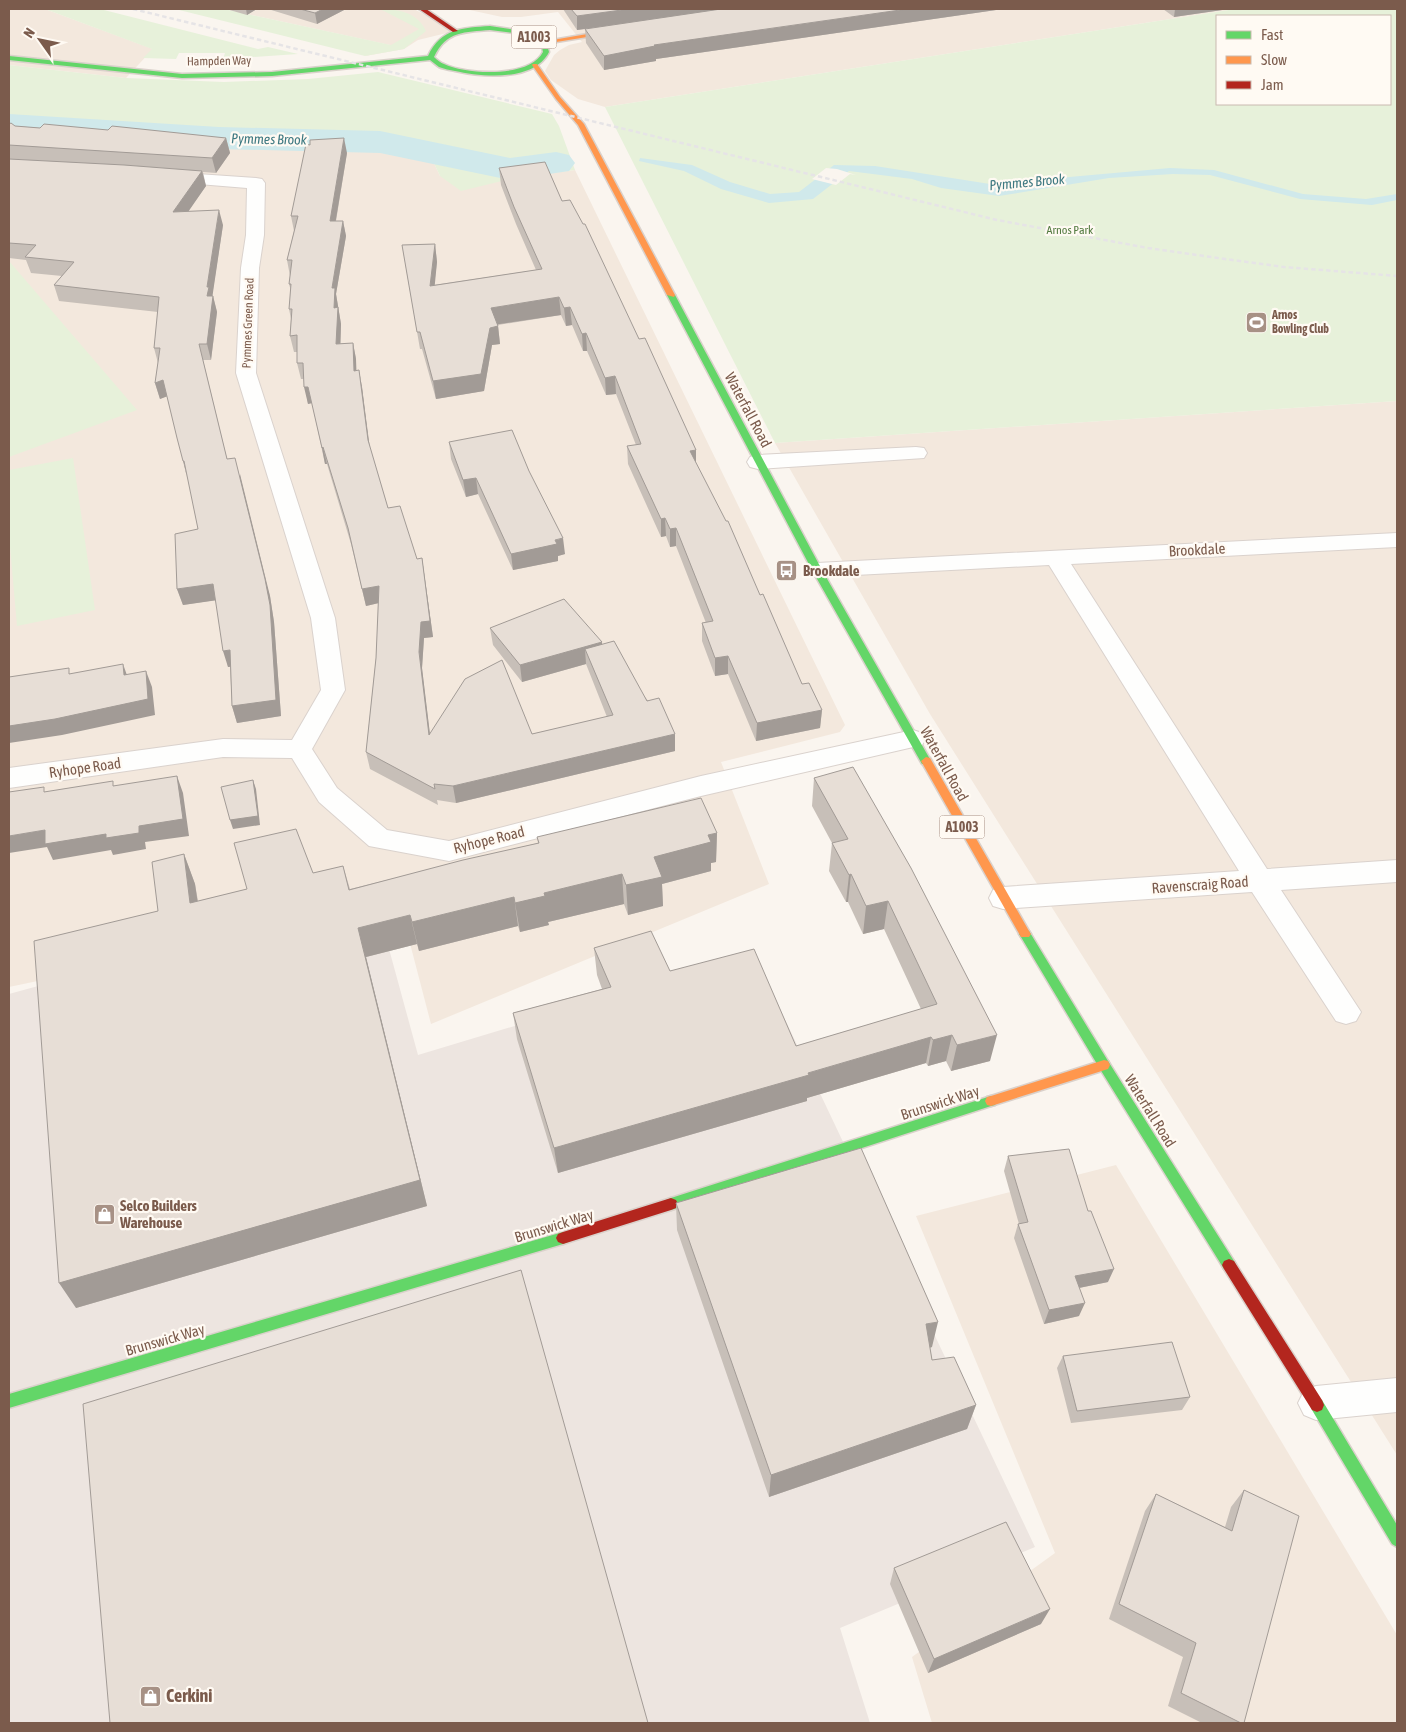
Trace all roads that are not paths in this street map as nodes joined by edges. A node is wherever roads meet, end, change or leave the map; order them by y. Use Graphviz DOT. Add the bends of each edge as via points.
graph roads {
  1 [pos="422,9"];
  2 [pos="635,28"];
  3 [pos="455,31"];
  4 [pos="544,42"];
  5 [pos="9,58"];
  6 [pos="431,58"];
  7 [pos="535,64"];
  8 [pos="494,74"];
  9 [pos="521,84"];
  10 [pos="540,91"];
  11 [pos="558,98"];
  12 [pos="146,175"];
  13 [pos="916,453"];
  14 [pos="758,462"];
  15 [pos="1397,540"];
  16 [pos="1056,558"];
  17 [pos="816,570"];
  18 [pos="913,739"];
  19 [pos="299,748"];
  20 [pos="9,778"];
  21 [pos="1397,871"];
  22 [pos="1260,881"];
  23 [pos="1003,898"];
  24 [pos="1346,1012"];
  25 [pos="1104,1066"];
  26 [pos="1397,1395"];
  27 [pos="9,1401"];
  28 [pos="1316,1403"];
  29 [pos="1397,1538"];
  1 -- 3 [label="main road"];
  2 -- 4 [label="main road"];
  3 -- 4 [label="main road, A1003" via="490,28 522,32"];
  3 -- 6 [label="main road" via="438,41 432,49"];
  4 -- 7 [label="main road, A1003" via="546,52"];
  5 -- 6 [label="main road, Hampden Way" via="182,76 272,74"];
  6 -- 8 [label="main road, A1003" via="442,66 460,71"];
  7 -- 8 [label="main road, A1003" via="514,72"];
  7 -- 11 [label="main road"];
  8 -- 9 [label="main road, A1003"];
  10 -- 11 [label="main road, Waterfall Road / A1003"];
  11 -- 14 [label="main road, Waterfall Road / A1003" via="581,124"];
  12 -- 19 [label="street, Pymmes Green Road" via="256,183 246,373 322,618 334,690"];
  13 -- 14 [label="street"];
  14 -- 17 [label="main road, Waterfall Road / A1003"];
  15 -- 16 [label="street, Brookdale"];
  16 -- 17 [label="street, Brookdale"];
  16 -- 22 [label="street"];
  17 -- 18 [label="main road, Waterfall Road / A1003"];
  18 -- 19 [label="street, Ryhope Road" via="701,786 449,851 379,839 328,795"];
  18 -- 23 [label="main road, Waterfall Road / A1003"];
  19 -- 20 [label="street, Ryhope Road" via="223,748"];
  21 -- 22 [label="street, Ravenscraig Road"];
  22 -- 23 [label="street, Ravenscraig Road"];
  22 -- 24 [label="street"];
  23 -- 25 [label="main road, Waterfall Road / A1003"];
  25 -- 27 [label="main road, Brunswick Way" via="565,1238"];
  25 -- 28 [label="main road, Waterfall Road / A1003"];
  26 -- 28 [label="street"];
  28 -- 29 [label="main road, Waterfall Road / A1003"];
}
